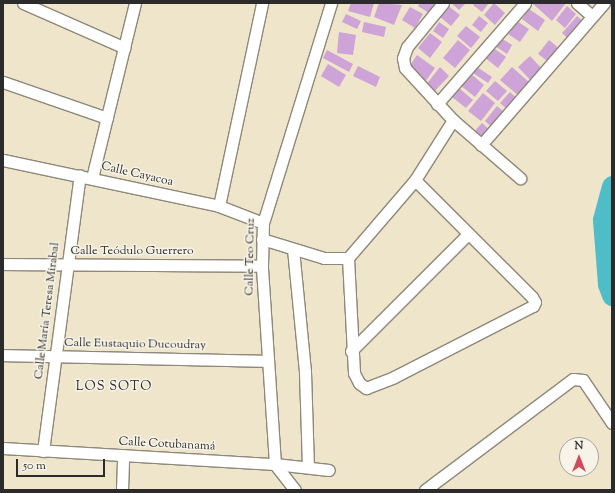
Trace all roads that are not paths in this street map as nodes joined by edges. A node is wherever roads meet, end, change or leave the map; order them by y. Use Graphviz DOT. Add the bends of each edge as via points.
graph roads {
  1 [pos="23,3"];
  2 [pos="135,3"];
  3 [pos="262,3"];
  4 [pos="331,3"];
  5 [pos="443,3"];
  6 [pos="525,3"];
  7 [pos="577,3"];
  8 [pos="604,3"];
  9 [pos="592,16"];
  10 [pos="125,48"];
  11 [pos="3,82"];
  12 [pos="437,104"];
  13 [pos="107,118"];
  14 [pos="453,120"];
  15 [pos="481,145"];
  16 [pos="3,160"];
  17 [pos="80,175"];
  18 [pos="92,178"];
  19 [pos="520,178"];
  20 [pos="415,180"];
  21 [pos="219,206"];
  22 [pos="263,223"];
  23 [pos="468,234"];
  24 [pos="262,239"];
  25 [pos="293,249"];
  26 [pos="348,258"];
  27 [pos="3,264"];
  28 [pos="67,265"];
  29 [pos="262,266"];
  30 [pos="351,351"];
  31 [pos="3,355"];
  32 [pos="55,356"];
  33 [pos="267,361"];
  34 [pos="612,423"];
  35 [pos="3,448"];
  36 [pos="43,451"];
  37 [pos="123,455"];
  38 [pos="275,464"];
  39 [pos="308,467"];
  40 [pos="329,470"];
  41 [pos="122,490"];
  42 [pos="295,490"];
  43 [pos="425,490"];
  1 -- 10 [label="street"];
  2 -- 10 [label="street"];
  3 -- 21 [label="street"];
  4 -- 22 [label="street, Calle Teo Cruz"];
  5 -- 12 [label="street" via="407,47 403,58 405,68"];
  6 -- 12 [label="street"];
  7 -- 9 [label="street"];
  8 -- 9 [label="street"];
  9 -- 15 [label="street"];
  10 -- 13 [label="street"];
  11 -- 13 [label="street"];
  12 -- 14 [label="street"];
  13 -- 18 [label="street"];
  14 -- 15 [label="street"];
  14 -- 20 [label="street"];
  15 -- 19 [label="street"];
  16 -- 17 [label="street, Calle Cayacoa"];
  17 -- 18 [label="street, Calle Cayacoa"];
  17 -- 28 [label="street, Calle María Teresa Mirabal"];
  18 -- 21 [label="street, Calle Cayacoa"];
  20 -- 23 [label="street"];
  20 -- 26 [label="street"];
  21 -- 22 [label="street, Calle Cayacoa"];
  22 -- 24 [label="street, Calle Teo Cruz"];
  23 -- 30 [label="street"];
  23 -- 30 [label="street" via="535,302 533,306 394,378 366,388 358,383"];
  24 -- 25 [label="street"];
  24 -- 29 [label="street, Calle Teo Cruz"];
  25 -- 26 [label="street" via="324,258"];
  25 -- 39 [label="street" via="305,372"];
  26 -- 30 [label="street"];
  27 -- 28 [label="street, Calle Teódulo Guerrero"];
  28 -- 29 [label="street, Calle Teódulo Guerrero"];
  28 -- 32 [label="street, Calle María Teresa Mirabal"];
  29 -- 33 [label="street, Calle Teo Cruz"];
  31 -- 32 [label="street, Calle Eustaquio Ducoudray"];
  32 -- 33 [label="street, Calle Eustaquio Ducoudray"];
  32 -- 36 [label="street, Calle María Teresa Mirabal"];
  33 -- 38 [label="street, Calle Teo Cruz"];
  34 -- 43 [label="street" via="583,380 573,379"];
  35 -- 36 [label="street, Calle Cotubanamá"];
  36 -- 37 [label="street, Calle Cotubanamá"];
  37 -- 38 [label="street, Calle Cotubanamá"];
  37 -- 41 [label="street"];
  38 -- 39 [label="street, Calle Cotubanamá"];
  38 -- 42 [label="street"];
  39 -- 40 [label="street, Calle Cotubanamá"];
}
